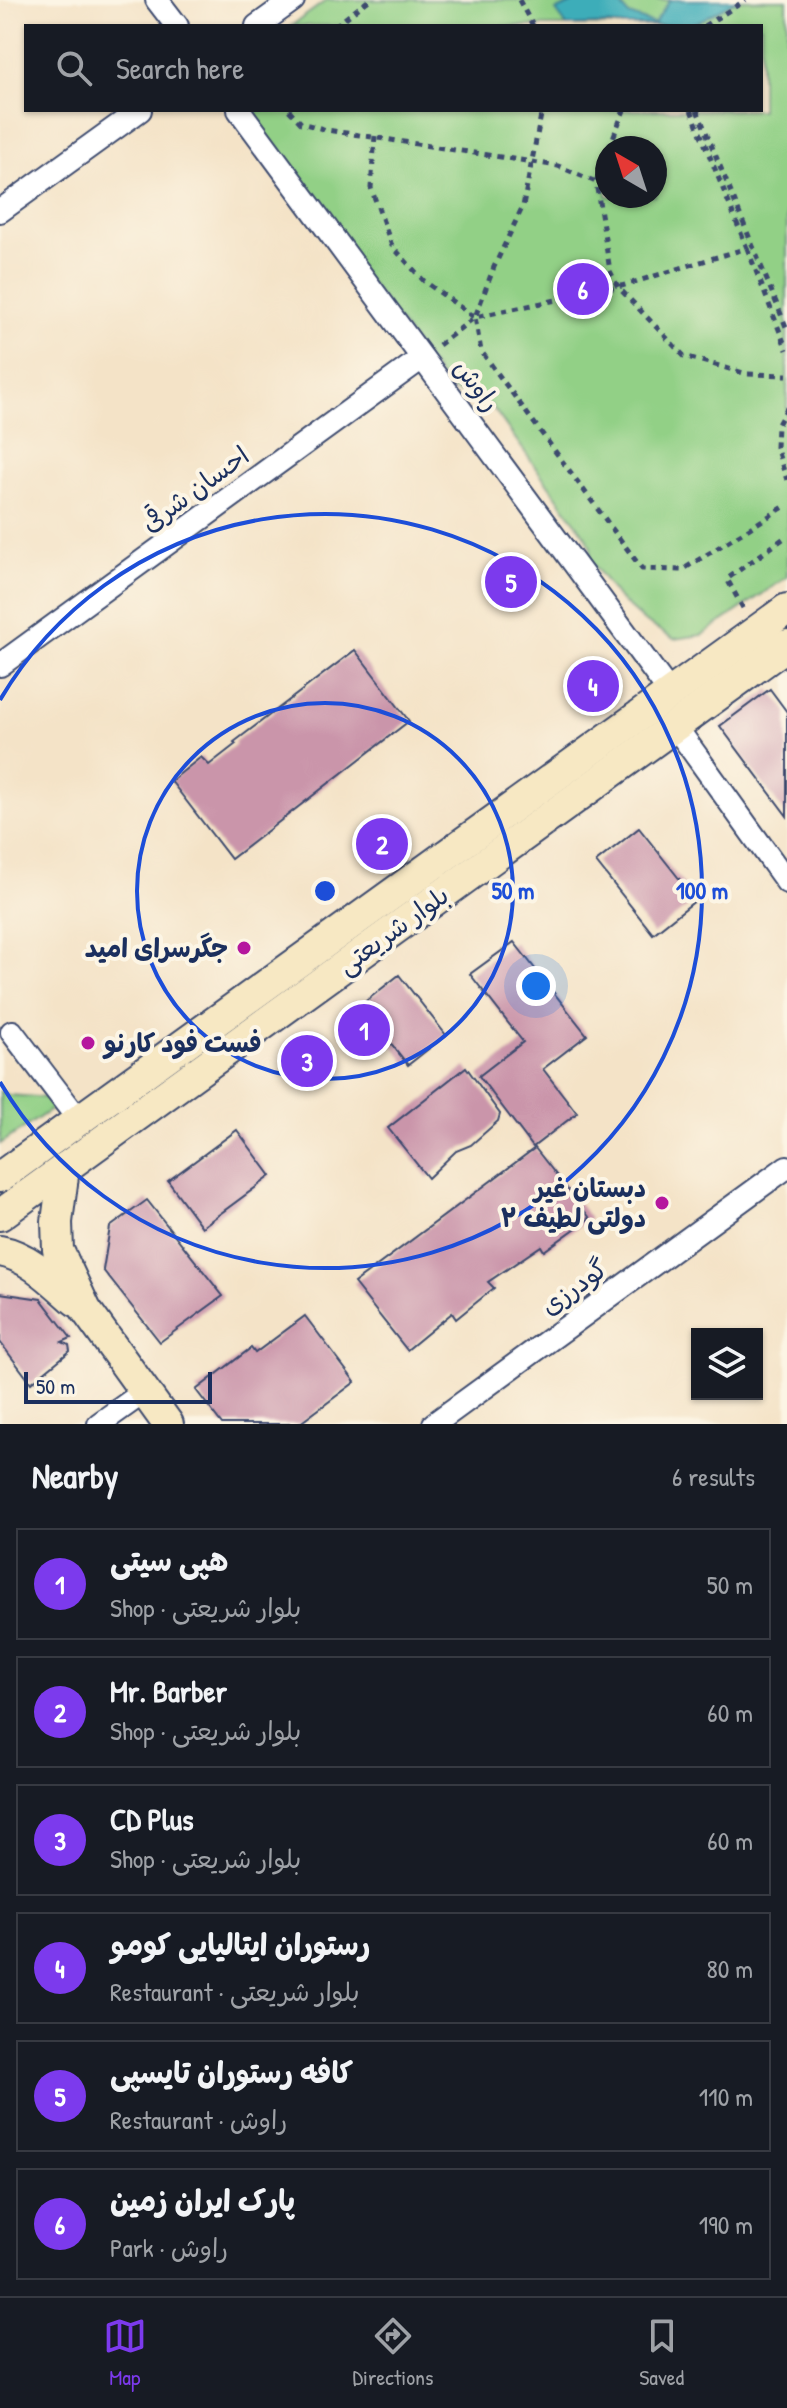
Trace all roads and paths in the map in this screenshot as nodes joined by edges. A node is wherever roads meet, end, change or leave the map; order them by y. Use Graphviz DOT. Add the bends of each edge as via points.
graph roads {
  1 [pos="157,0"];
  2 [pos="293,0"];
  3 [pos="369,0"];
  4 [pos="519,0"];
  5 [pos="746,0"];
  6 [pos="175,24"];
  7 [pos="260,24"];
  8 [pos="338,24"];
  9 [pos="532,24"];
  10 [pos="707,24"];
  11 [pos="137,112"];
  12 [pos="240,112"];
  13 [pos="291,112"];
  14 [pos="542,112"];
  15 [pos="623,112"];
  16 [pos="695,112"];
  17 [pos="695,112"];
  18 [pos="375,136"];
  19 [pos="614,136"];
  20 [pos="533,162"];
  21 [pos="595,182"];
  22 [pos="600,208"];
  23 [pos="0,211"];
  24 [pos="747,248"];
  25 [pos="618,287"];
  26 [pos="475,317"];
  27 [pos="787,329"];
  28 [pos="787,350"];
  29 [pos="422,358"];
  30 [pos="787,375"];
  31 [pos="787,408"];
  32 [pos="787,480"];
  33 [pos="787,505"];
  34 [pos="787,536"];
  35 [pos="727,579"];
  36 [pos="787,609"];
  37 [pos="787,645"];
  38 [pos="0,665"];
  39 [pos="670,693"];
  40 [pos="675,726"];
  41 [pos="787,882"];
  42 [pos="12,1032"];
  43 [pos="79,1120"];
  44 [pos="787,1167"];
  45 [pos="64,1168"];
  46 [pos="0,1177"];
  47 [pos="0,1215"];
  48 [pos="0,1251"];
  49 [pos="86,1310"];
  50 [pos="144,1392"];
  51 [pos="99,1424"];
  52 [pos="168,1424"];
  53 [pos="434,1424"];
  1 -- 6 [label="street"];
  2 -- 7 [label="street"];
  3 -- 8 [label="path"];
  4 -- 9 [label="path"];
  5 -- 10 [label="path"];
  11 -- 23 [label="street"];
  12 -- 29 [label="street, راوش"];
  13 -- 18 [label="path" via="301,123"];
  14 -- 20 [label="path"];
  15 -- 19 [label="path"];
  16 -- 24 [label="path"];
  17 -- 27 [label="path"];
  18 -- 20 [label="path"];
  18 -- 26 [label="path" via="371,188 392,246 424,281"];
  20 -- 21 [label="path"];
  20 -- 26 [label="path" via="523,206"];
  22 -- 25 [label="path" via="610,271"];
  24 -- 25 [label="path"];
  24 -- 28 [label="path"];
  25 -- 26 [label="path"];
  25 -- 30 [label="path" via="684,356 747,374"];
  26 -- 29 [label="path"];
  26 -- 33 [label="path" via="481,351 642,569 682,570"];
  29 -- 38 [label="street, احسان شرقی"];
  29 -- 39 [label="street, راوش"];
  31 -- 32 [label="path" via="777,426 776,447"];
  34 -- 35 [label="path"];
  36 -- 39 [label="main road, بلوار شریعتی"];
  37 -- 40 [label="main road, بلوار شریعتی"];
  39 -- 43 [label="main road, بلوار شریعتی"];
  40 -- 41 [label="street"];
  40 -- 45 [label="main road, بلوار شریعتی"];
  42 -- 43 [label="street"];
  43 -- 46 [label="main road, بلوار شریعتی"];
  44 -- 53 [label="street, گودرزی"];
  45 -- 47 [label="main road, بلوار شریعتی"];
  45 -- 49 [label="main road" via="58,1250"];
  48 -- 49 [label="main road" via="50,1277"];
  49 -- 50 [label="main road"];
  50 -- 51 [label="street"];
  50 -- 52 [label="main road"];
}
